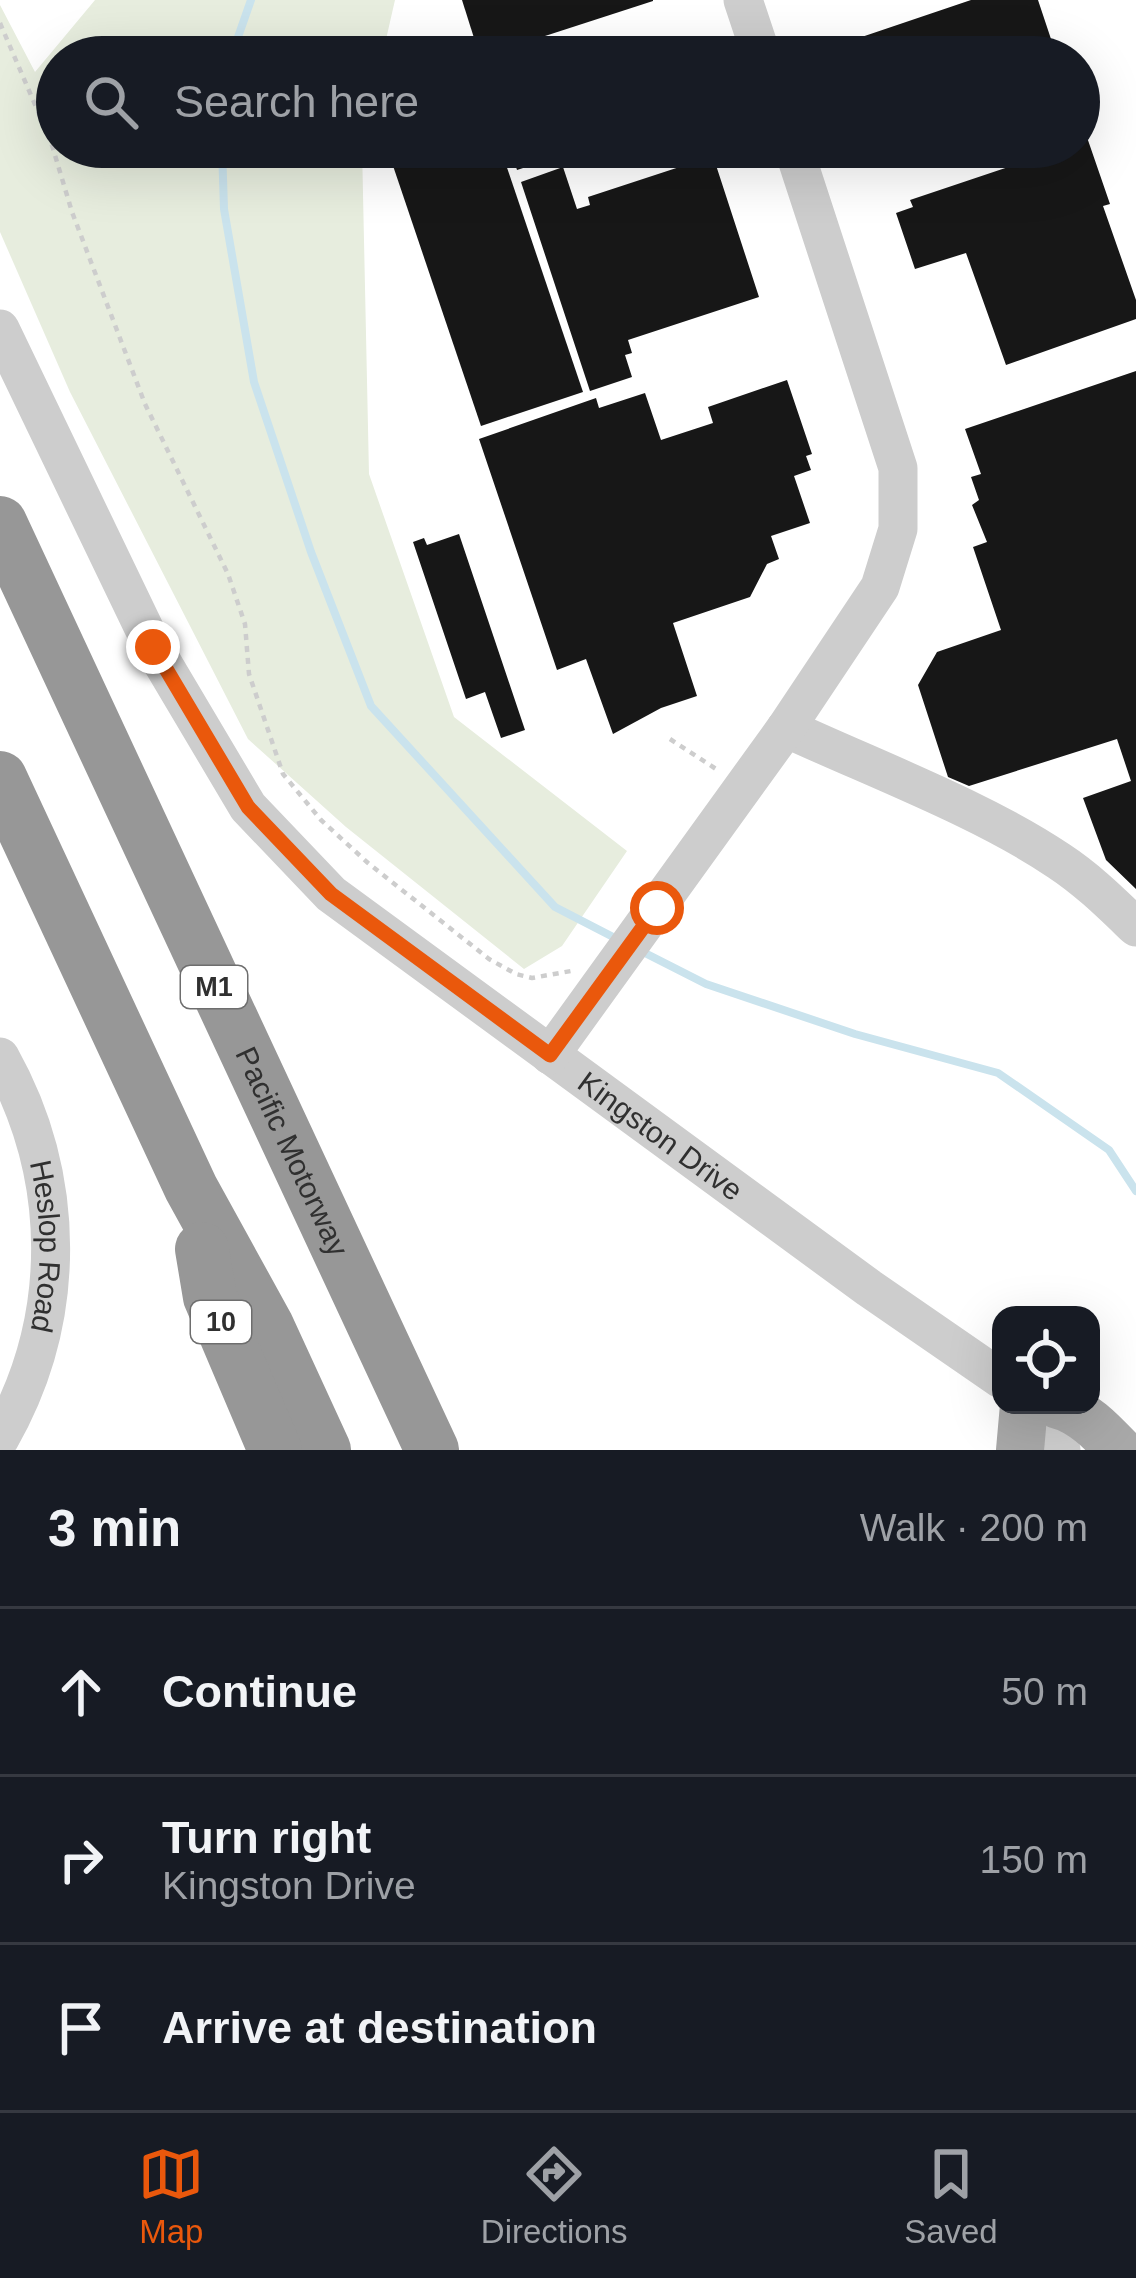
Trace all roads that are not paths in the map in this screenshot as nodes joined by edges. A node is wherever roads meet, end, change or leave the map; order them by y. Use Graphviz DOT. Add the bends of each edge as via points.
graph roads {
  1 [pos="743,0"];
  2 [pos="756,36"];
  3 [pos="800,168"];
  4 [pos="0,328"];
  5 [pos="0,524"];
  6 [pos="786,728"];
  7 [pos="0,778"];
  8 [pos="1136,928"];
  9 [pos="550,1055"];
  10 [pos="0,1057"];
  11 [pos="190,1188"];
  12 [pos="992,1373"];
  13 [pos="1026,1414"];
  14 [pos="1035,1414"];
  15 [pos="1077,1414"];
  16 [pos="0,1438"];
  17 [pos="275,1450"];
  18 [pos="324,1450"];
  19 [pos="432,1450"];
  20 [pos="1020,1450"];
  21 [pos="1061,1450"];
  22 [pos="1118,1450"];
  1 -- 2 [label="street"];
  3 -- 6 [label="street" via="901,497 880,586"];
  4 -- 9 [label="street, Kingston Drive" via="153,647 248,807 331,894"];
  5 -- 19 [label="highway, Pacific Motorway / M1"];
  6 -- 8 [label="street" via="1058,860"];
  6 -- 9 [label="street" via="657,908 587,978"];
  7 -- 11 [label="highway"];
  9 -- 12 [label="street, Kingston Drive"];
  10 -- 16 [label="street, Heslop Road" via="37,1144 52,1235 44,1325"];
  11 -- 17 [label="highway, 10" via="210,1297"];
  11 -- 18 [label="highway"];
  13 -- 20 [label="main road"];
  14 -- 21 [label="street"];
  15 -- 22 [label="main road"];
}
